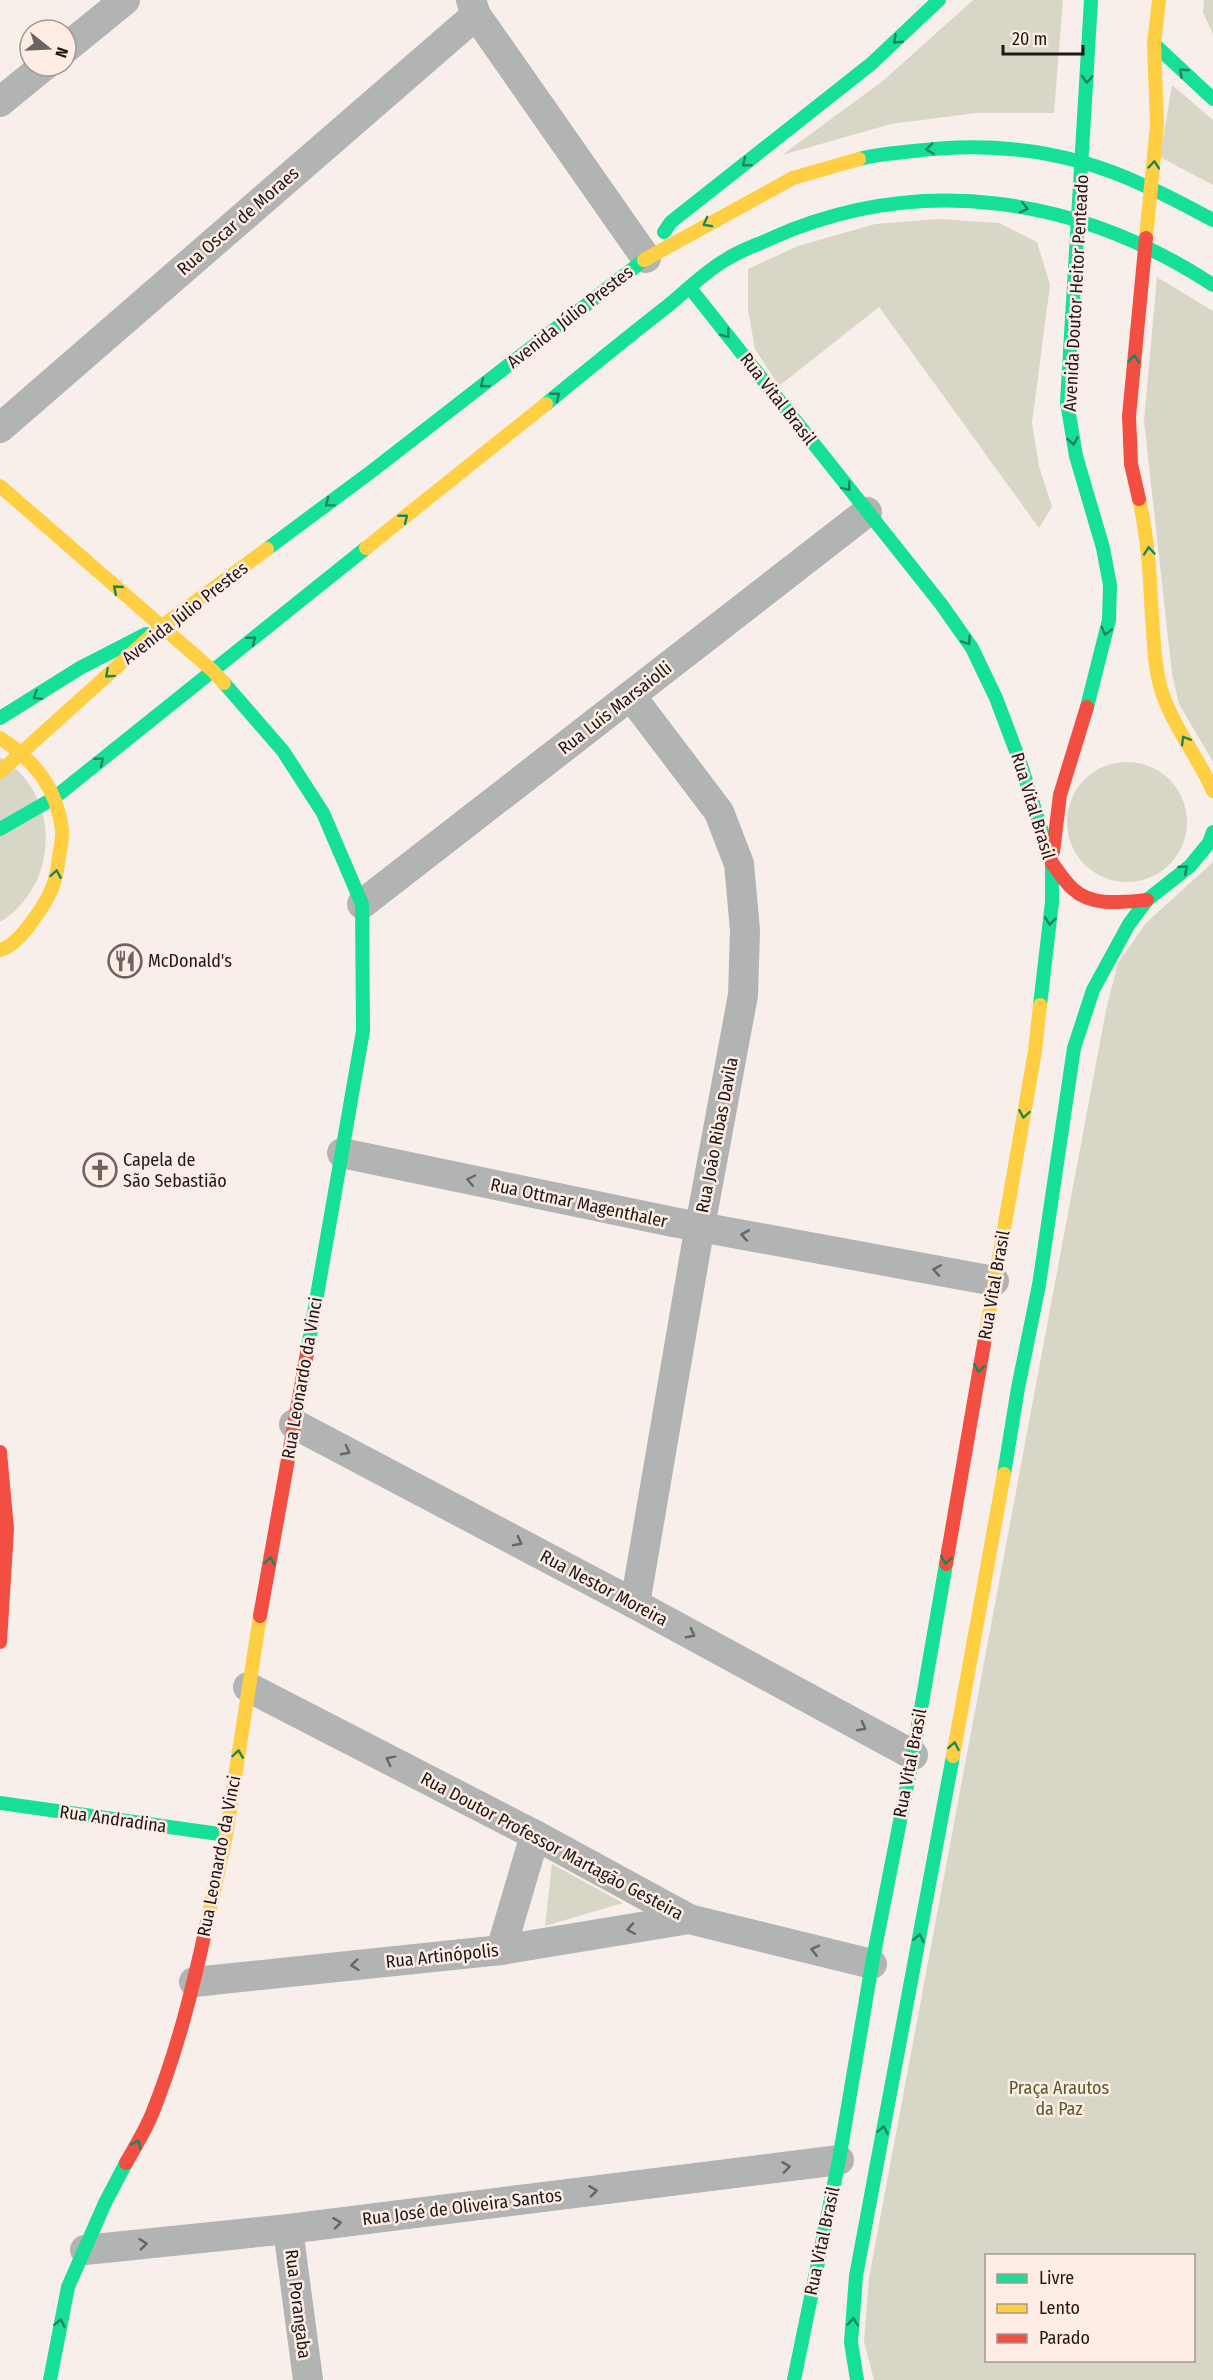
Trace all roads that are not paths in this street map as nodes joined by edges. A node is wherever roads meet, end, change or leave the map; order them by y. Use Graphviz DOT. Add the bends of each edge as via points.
graph roads {
  1 [pos="125,0"];
  2 [pos="939,0"];
  3 [pos="1091,0"];
  4 [pos="1159,0"];
  5 [pos="473,8"];
  6 [pos="78,38"];
  7 [pos="1154,44"];
  8 [pos="29,78"];
  9 [pos="1213,99"];
  10 [pos="0,102"];
  11 [pos="1213,220"];
  12 [pos="646,258"];
  13 [pos="1213,285"];
  14 [pos="690,288"];
  15 [pos="0,428"];
  16 [pos="0,486"];
  17 [pos="867,512"];
  18 [pos="161,627"];
  19 [pos="213,671"];
  20 [pos="631,696"];
  21 [pos="0,718"];
  22 [pos="0,738"];
  23 [pos="22,752"];
  24 [pos="0,772"];
  25 [pos="1213,791"];
  26 [pos="54,798"];
  27 [pos="0,829"];
  28 [pos="1213,832"];
  29 [pos="1052,863"];
  30 [pos="1147,900"];
  31 [pos="362,904"];
  32 [pos="2,952"];
  33 [pos="342,1154"];
  34 [pos="700,1226"];
  35 [pos="994,1281"];
  36 [pos="294,1424"];
  37 [pos="0,1452"];
  38 [pos="635,1604"];
  39 [pos="0,1642"];
  40 [pos="248,1687"];
  41 [pos="913,1755"];
  42 [pos="0,1803"];
  43 [pos="226,1835"];
  44 [pos="535,1835"];
  45 [pos="689,1919"];
  46 [pos="501,1950"];
  47 [pos="872,1964"];
  48 [pos="194,1982"];
  49 [pos="839,2160"];
  50 [pos="288,2229"];
  51 [pos="85,2250"];
  52 [pos="50,2380"];
  53 [pos="308,2380"];
  54 [pos="794,2380"];
  55 [pos="857,2380"];
  1 -- 6 [label="street"];
  2 -- 12 [label="main road, one-way" via="871,64 671,222"];
  3 -- 29 [label="main road, Avenida Doutor Heitor Penteado, one-way" via="1068,402 1076,456 1110,585 1109,620 1060,795"];
  4 -- 7 [label="main road"];
  5 -- 12 [label="street"];
  5 -- 15 [label="street, Rua Oscar de Moraes"];
  9 -- 7 [label="main road, one-way"];
  25 -- 7 [label="main road, one-way" via="1176,726 1161,690 1155,663 1147,534 1131,464 1129,416 1157,125"];
  8 -- 10 [label="street"];
  11 -- 12 [label="main road, Avenida Júlio Prestes, one-way" via="1095,165 988,146 946,147 868,157 793,178"];
  12 -- 18 [label="main road, Avenida Júlio Prestes, one-way" via="372,471"];
  14 -- 13 [label="main road, one-way" via="726,259 828,217 882,206 966,200 1010,205 1130,238"];
  14 -- 17 [label="main road, Rua Vital Brasil, one-way"];
  19 -- 14 [label="main road, one-way"];
  18 -- 16 [label="main road, Rua Leonardo da Vinci, one-way"];
  17 -- 20 [label="street, Rua Luís Marsaiolli"];
  17 -- 29 [label="main road, Rua Vital Brasil, one-way" via="972,648 1019,759"];
  18 -- 19 [label="main road, Rua Leonardo da Vinci"];
  18 -- 21 [label="main road, one-way" via="80,668"];
  18 -- 23 [label="main road, Avenida Júlio Prestes, one-way"];
  26 -- 19 [label="main road, one-way"];
  19 -- 31 [label="main road, Rua Leonardo da Vinci" via="284,751 323,813"];
  20 -- 31 [label="street, Rua Luís Marsaiolli"];
  20 -- 34 [label="street, Rua João Ribas Davila" via="718,812 739,864 745,930 743,994"];
  22 -- 23 [label="main road"];
  23 -- 24 [label="main road, Avenida Júlio Prestes"];
  23 -- 26 [label="main road" via="43,776"];
  26 -- 27 [label="main road"];
  32 -- 26 [label="main road, one-way" via="30,925 50,897 62,831"];
  30 -- 28 [label="main road, one-way" via="1190,866"];
  29 -- 30 [label="main road" via="1074,891 1094,899 1116,903"];
  29 -- 35 [label="main road, Rua Vital Brasil, one-way" via="1052,902 1035,1052"];
  55 -- 30 [label="main road, one-way" via="852,2342 856,2276 1039,1285 1074,1048 1093,990"];
  31 -- 33 [label="main road, Rua Leonardo da Vinci" via="363,1031"];
  34 -- 33 [label="street, Rua Ottmar Magenthaler, one-way"];
  33 -- 36 [label="main road, Rua Leonardo da Vinci"];
  35 -- 34 [label="street, Rua Ottmar Magenthaler, one-way"];
  34 -- 38 [label="street, Rua João Ribas Davila"];
  35 -- 41 [label="main road, Rua Vital Brasil, one-way"];
  36 -- 38 [label="street, Rua Nestor Moreira, one-way"];
  40 -- 36 [label="main road, Rua Leonardo da Vinci, one-way"];
  37 -- 39 [label="main road" via="8,1529"];
  38 -- 41 [label="street, Rua Nestor Moreira, one-way"];
  43 -- 40 [label="main road, Rua Leonardo da Vinci, one-way"];
  44 -- 40 [label="street, Rua Doutor Professor Martagão Gesteira, one-way"];
  41 -- 47 [label="main road, Rua Vital Brasil"];
  42 -- 43 [label="main road, Rua Andradina"];
  43 -- 48 [label="main road, Rua Leonardo da Vinci"];
  44 -- 45 [label="street, Rua Doutor Professor Martagão Gesteira"];
  44 -- 46 [label="street"];
  45 -- 46 [label="street, Rua Artinópolis, one-way"];
  47 -- 45 [label="street, Rua Doutor Professor Martagão Gesteira, one-way"];
  46 -- 48 [label="street, Rua Artinópolis, one-way"];
  47 -- 49 [label="main road, Rua Vital Brasil"];
  51 -- 48 [label="main road, Rua Leonardo da Vinci, one-way" via="151,2116"];
  50 -- 49 [label="street, Rua José de Oliveira Santos, one-way"];
  49 -- 54 [label="main road, Rua Vital Brasil"];
  51 -- 50 [label="street, Rua José de Oliveira Santos, one-way"];
  50 -- 53 [label="street, Rua Porangaba"];
  52 -- 51 [label="main road, Rua Leonardo da Vinci, one-way" via="68,2287"];
}
